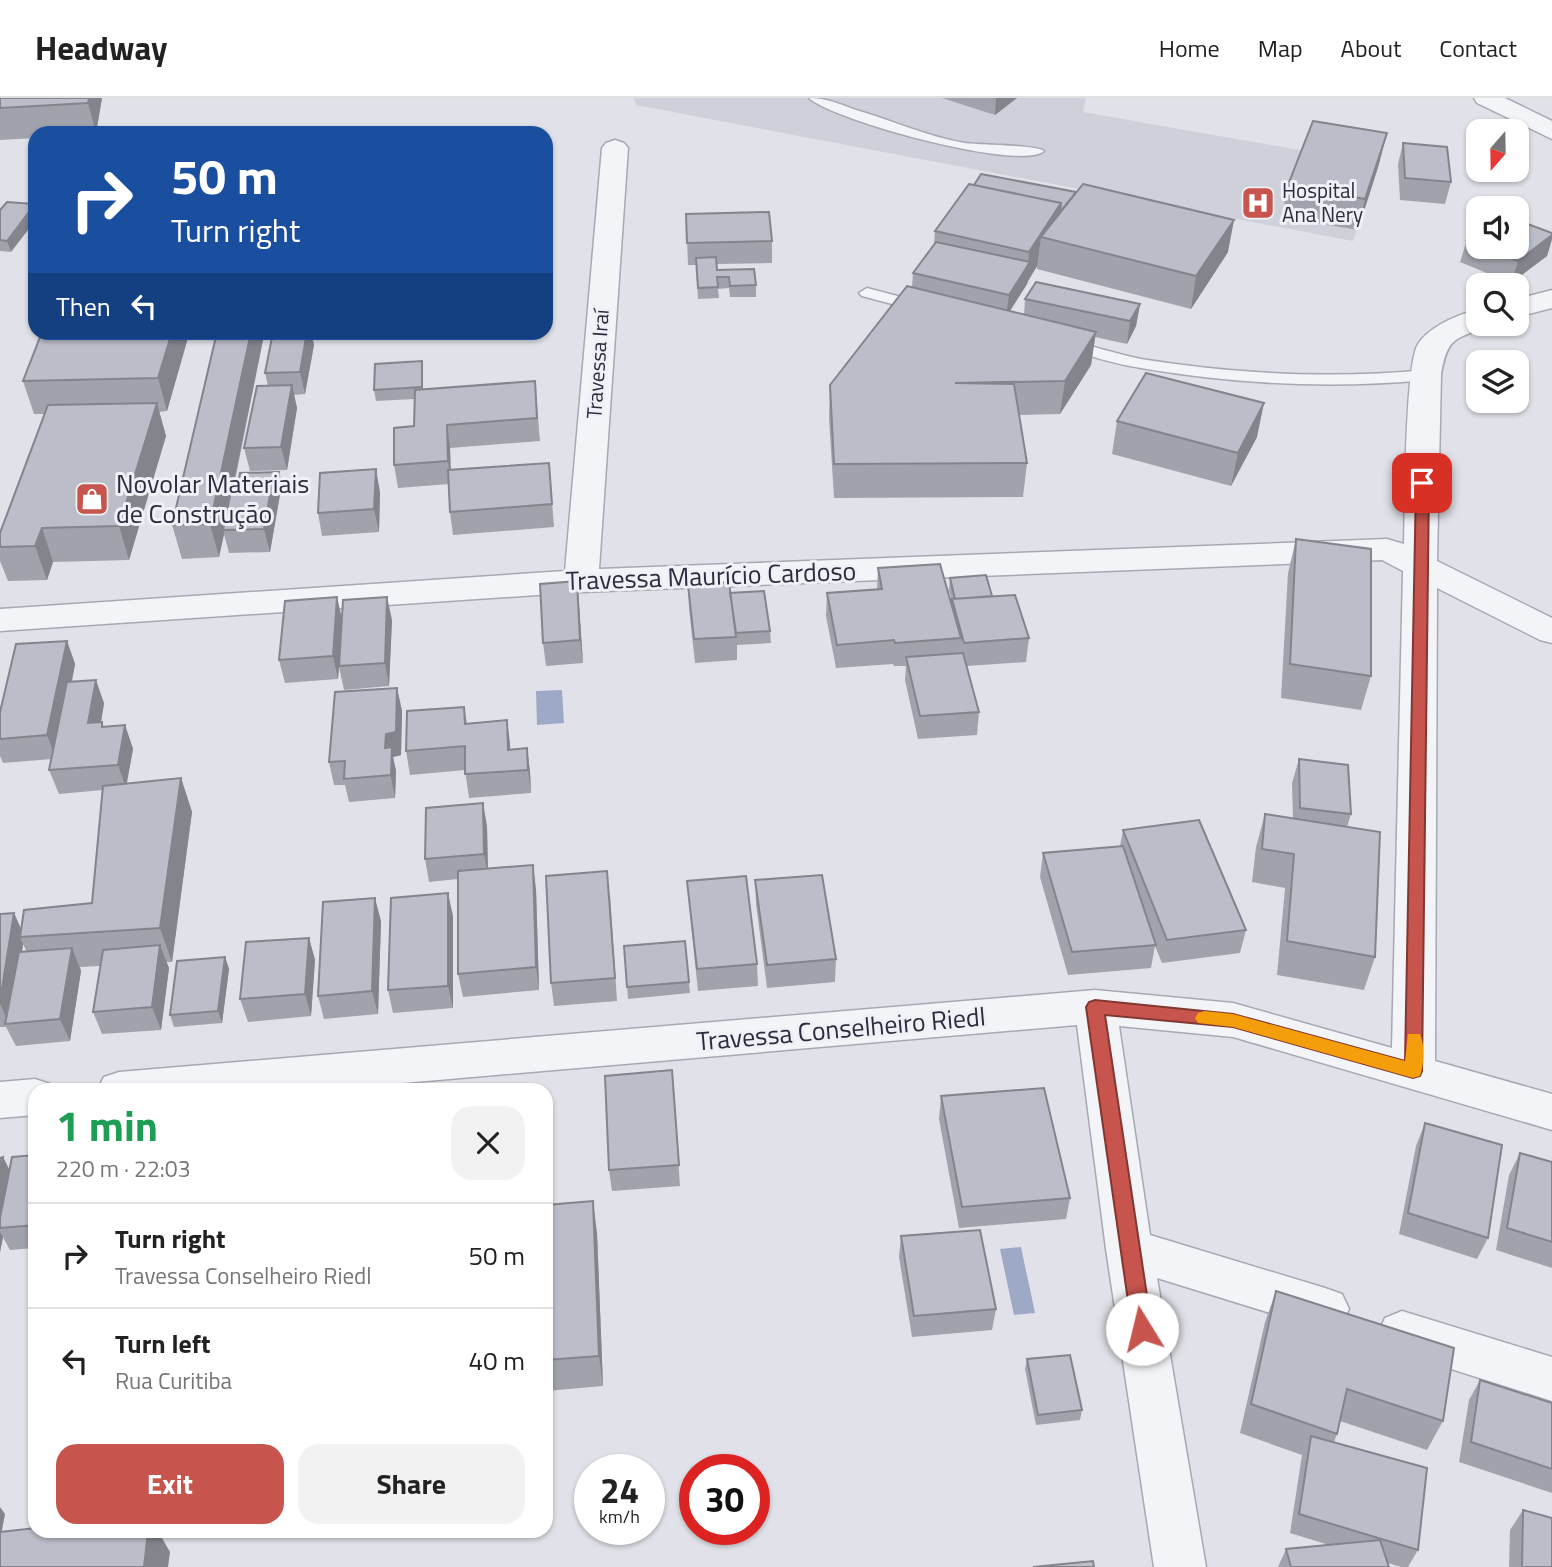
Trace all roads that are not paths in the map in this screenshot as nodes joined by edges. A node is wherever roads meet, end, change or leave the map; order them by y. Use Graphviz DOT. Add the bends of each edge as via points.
graph roads {
  1 [pos="816,98"];
  2 [pos="1486,98"];
  3 [pos="1552,131"];
  4 [pos="615,148"];
  5 [pos="1037,151"];
  6 [pos="867,293"];
  7 [pos="1552,299"];
  8 [pos="1529,305"];
  9 [pos="934,310"];
  10 [pos="1466,324"];
  11 [pos="1056,342"];
  12 [pos="1426,375"];
  13 [pos="1420,564"];
  14 [pos="581,580"];
  15 [pos="0,620"];
  16 [pos="1552,632"];
  17 [pos="1095,1007"];
  18 [pos="1413,1071"];
  19 [pos="201,1083"];
  20 [pos="28,1098"];
  21 [pos="0,1100"];
  22 [pos="1552,1112"];
  23 [pos="1129,1249"];
  24 [pos="1552,1379"];
  25 [pos="1180,1567"];
  1 -- 5 [label="lane" via="959,146"];
  2 -- 3 [label="street"];
  4 -- 14 [label="street, Travessa Iraí"];
  6 -- 9 [label="lane"];
  7 -- 8 [label="street"];
  10 -- 12 [label="street" via="1431,347"];
  11 -- 12 [label="lane" via="1138,363 1207,373 1365,381"];
  12 -- 13 [label="street"];
  13 -- 14 [label="street, Travessa Maurício Cardoso" via="1387,549"];
  13 -- 16 [label="street, Travessa Maurício Cardoso"];
  13 -- 18 [label="street"];
  14 -- 15 [label="street, Travessa Maurício Cardoso"];
  17 -- 18 [label="street, Travessa Conselheiro Riedl" via="1233,1020"];
  17 -- 19 [label="street, Travessa Conselheiro Riedl"];
  17 -- 23 [label="street"];
  18 -- 22 [label="street, Travessa Conselheiro Riedl"];
  20 -- 21 [label="street"];
  23 -- 24 [label="street"];
  23 -- 25 [label="street"];
}
